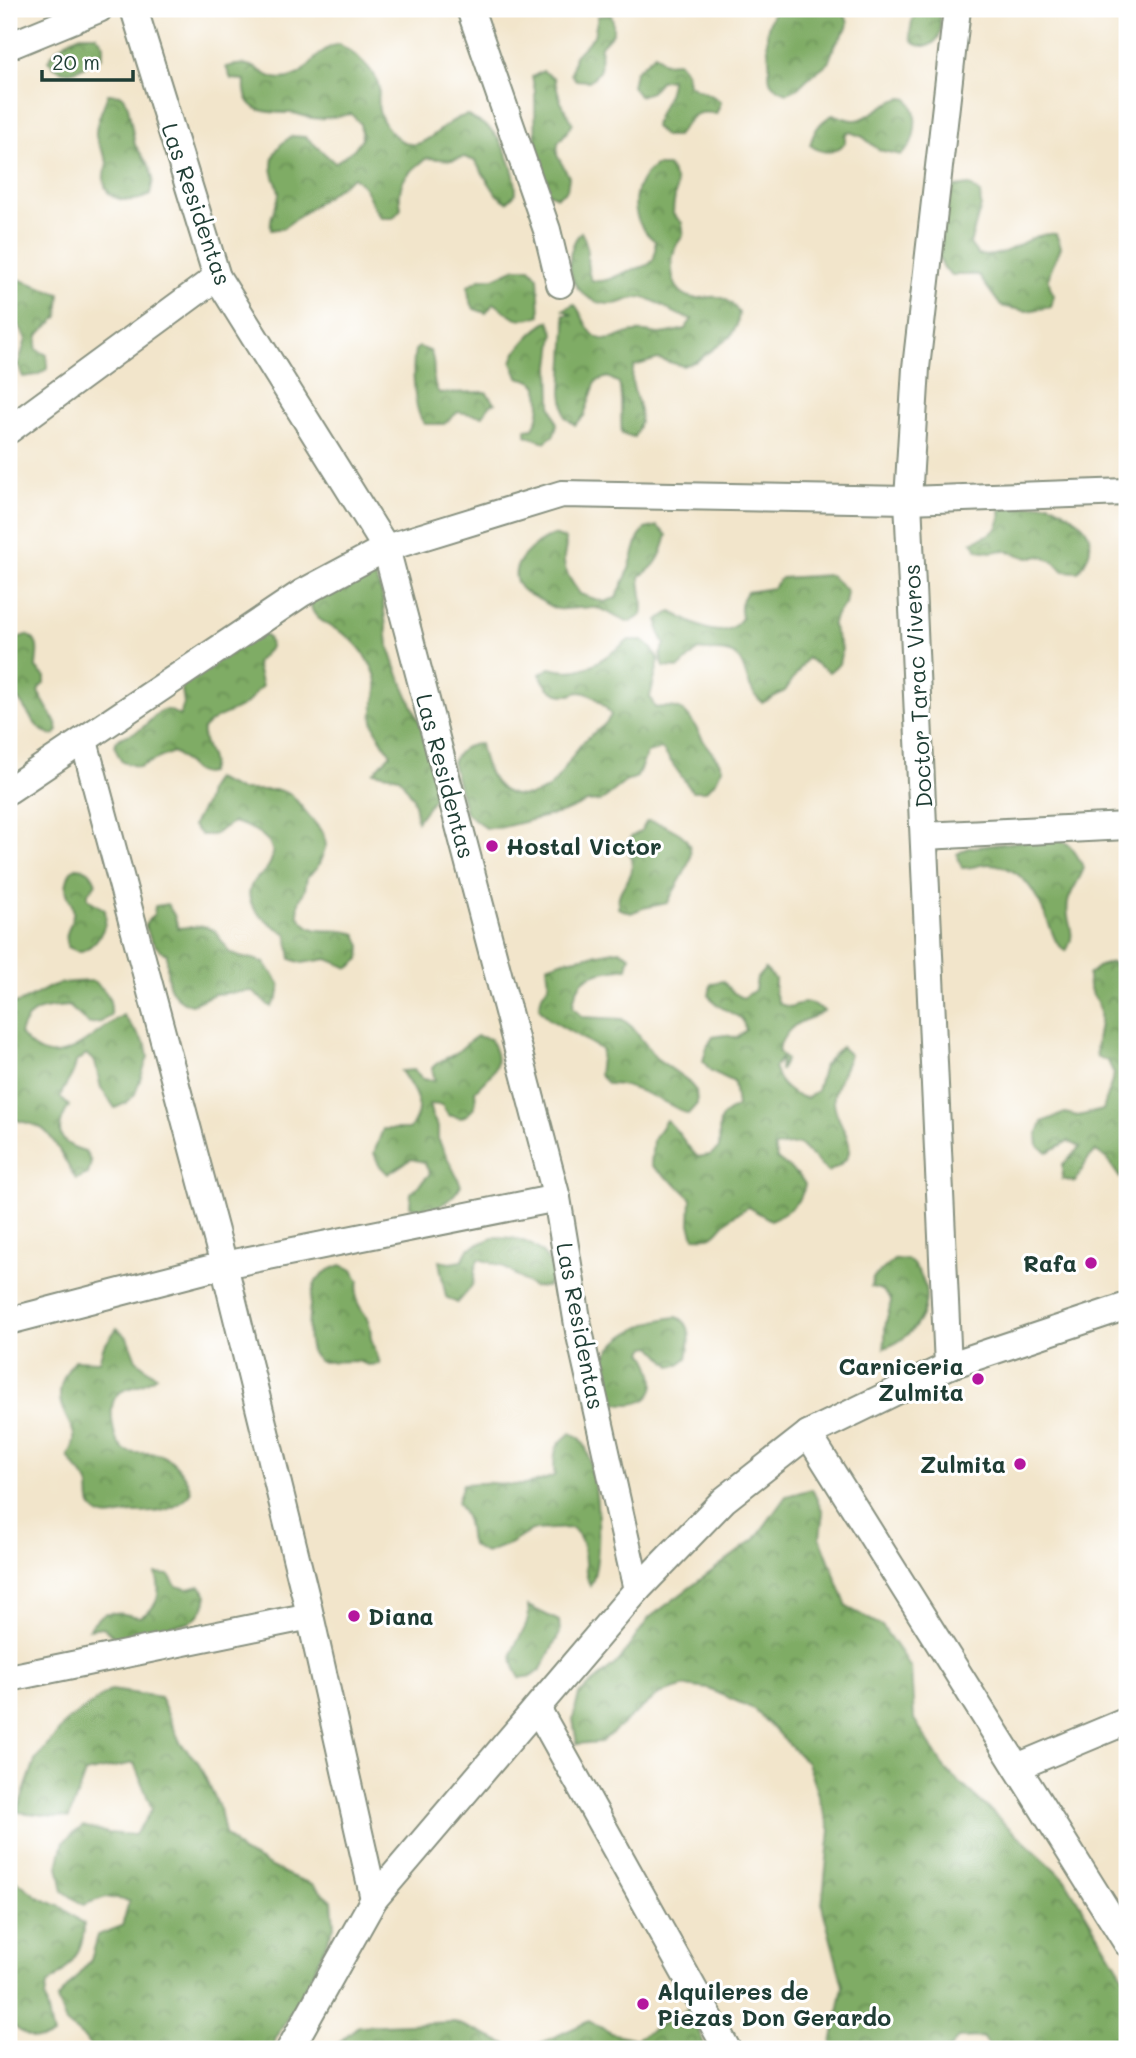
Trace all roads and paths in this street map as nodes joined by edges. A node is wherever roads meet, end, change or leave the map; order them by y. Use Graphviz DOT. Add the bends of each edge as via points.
graph roads {
  1 [pos="99,9"];
  2 [pos="134,9"];
  3 [pos="470,9"];
  4 [pos="957,9"];
  5 [pos="9,46"];
  6 [pos="217,277"];
  7 [pos="559,284"];
  8 [pos="9,430"];
  9 [pos="1127,492"];
  10 [pos="908,500"];
  11 [pos="386,548"];
  12 [pos="84,741"];
  13 [pos="9,790"];
  14 [pos="1127,825"];
  15 [pos="925,836"];
  16 [pos="557,1198"];
  17 [pos="224,1265"];
  18 [pos="1127,1306"];
  19 [pos="9,1321"];
  20 [pos="948,1366"];
  21 [pos="808,1434"];
  22 [pos="637,1590"];
  23 [pos="310,1616"];
  24 [pos="9,1678"];
  25 [pos="537,1709"];
  26 [pos="1127,1721"];
  27 [pos="1017,1767"];
  28 [pos="374,1899"];
  29 [pos="1127,1943"];
  30 [pos="290,2049"];
  31 [pos="727,2049"];
  1 -- 5 [label="street"];
  2 -- 6 [label="street, Las Residentas"];
  3 -- 7 [label="street" via="547,230"];
  4 -- 10 [label="street, Doctor Tarac Viveros" via="916,368"];
  6 -- 8 [label="street"];
  6 -- 11 [label="street, Las Residentas"];
  9 -- 10 [label="street"];
  10 -- 11 [label="street" via="562,494"];
  10 -- 15 [label="street, Doctor Tarac Viveros"];
  11 -- 12 [label="street" via="302,593"];
  11 -- 16 [label="street, Las Residentas"];
  12 -- 13 [label="street"];
  12 -- 17 [label="street"];
  14 -- 15 [label="street"];
  15 -- 20 [label="street, Doctor Tarac Viveros"];
  16 -- 17 [label="street"];
  16 -- 22 [label="street, Las Residentas" via="579,1331"];
  17 -- 19 [label="street"];
  17 -- 23 [label="street"];
  18 -- 20 [label="street"];
  20 -- 21 [label="street"];
  21 -- 22 [label="street" via="724,1500"];
  21 -- 27 [label="street"];
  22 -- 25 [label="street"];
  23 -- 24 [label="street"];
  23 -- 28 [label="street"];
  25 -- 28 [label="street"];
  25 -- 31 [label="street"];
  26 -- 27 [label="street"];
  27 -- 29 [label="street"];
  28 -- 30 [label="street"];
}
